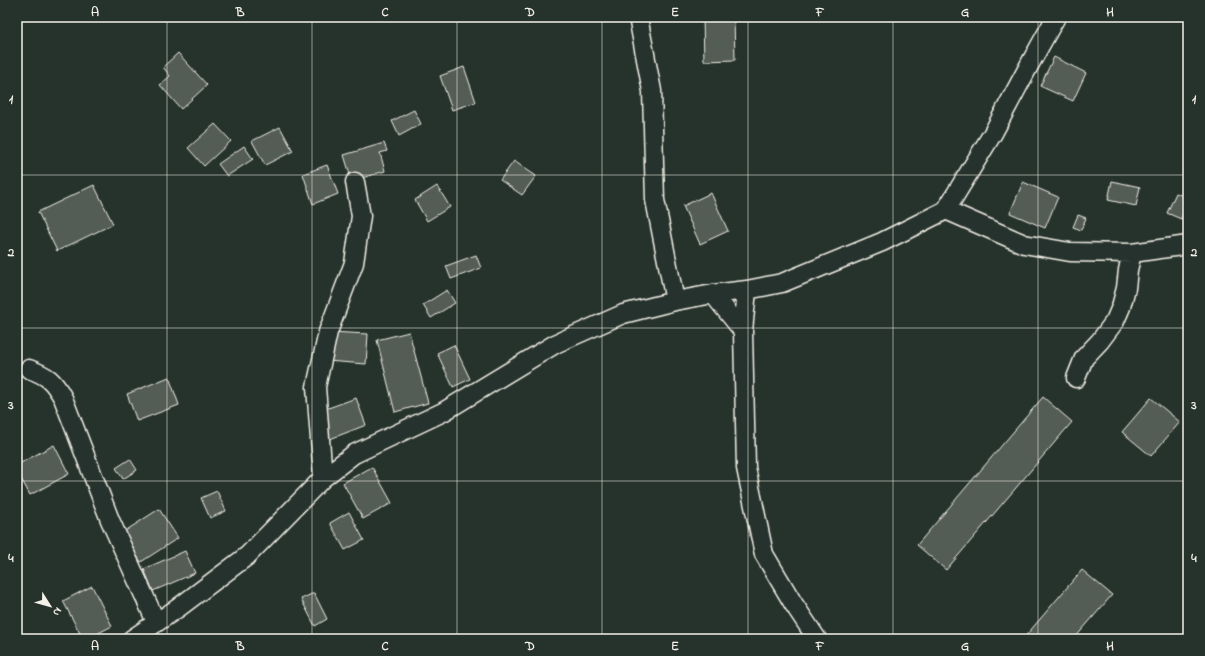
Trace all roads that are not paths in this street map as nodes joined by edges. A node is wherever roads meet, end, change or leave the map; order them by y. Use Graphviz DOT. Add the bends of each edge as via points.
graph roads {
  1 [pos="638,17"];
  2 [pos="1056,17"];
  3 [pos="355,182"];
  4 [pos="946,210"];
  5 [pos="1188,245"];
  6 [pos="1132,253"];
  7 [pos="747,290"];
  8 [pos="713,294"];
  9 [pos="675,301"];
  10 [pos="743,331"];
  11 [pos="28,369"];
  12 [pos="1076,378"];
  13 [pos="323,478"];
  14 [pos="156,622"];
  15 [pos="132,639"];
  16 [pos="817,639"];
  1 -- 9 [label="street" via="652,91 655,200"];
  2 -- 4 [label="street" via="994,133"];
  3 -- 13 [label="street" via="361,216 354,263 328,332 316,387"];
  4 -- 6 [label="street" via="1024,244 1070,252"];
  4 -- 7 [label="street" via="882,242 782,283"];
  5 -- 6 [label="street"];
  6 -- 12 [label="street" via="1121,307 1100,341 1084,358"];
  7 -- 8 [label="street"];
  7 -- 10 [label="street"];
  8 -- 9 [label="street"];
  8 -- 10 [label="street"];
  9 -- 13 [label="street" via="623,314 555,344 442,412 354,454"];
  10 -- 16 [label="street" via="746,468 764,554"];
  11 -- 14 [label="street" via="45,375 56,385 63,398 110,520"];
  13 -- 14 [label="street" via="247,556"];
  14 -- 15 [label="street"];
}
